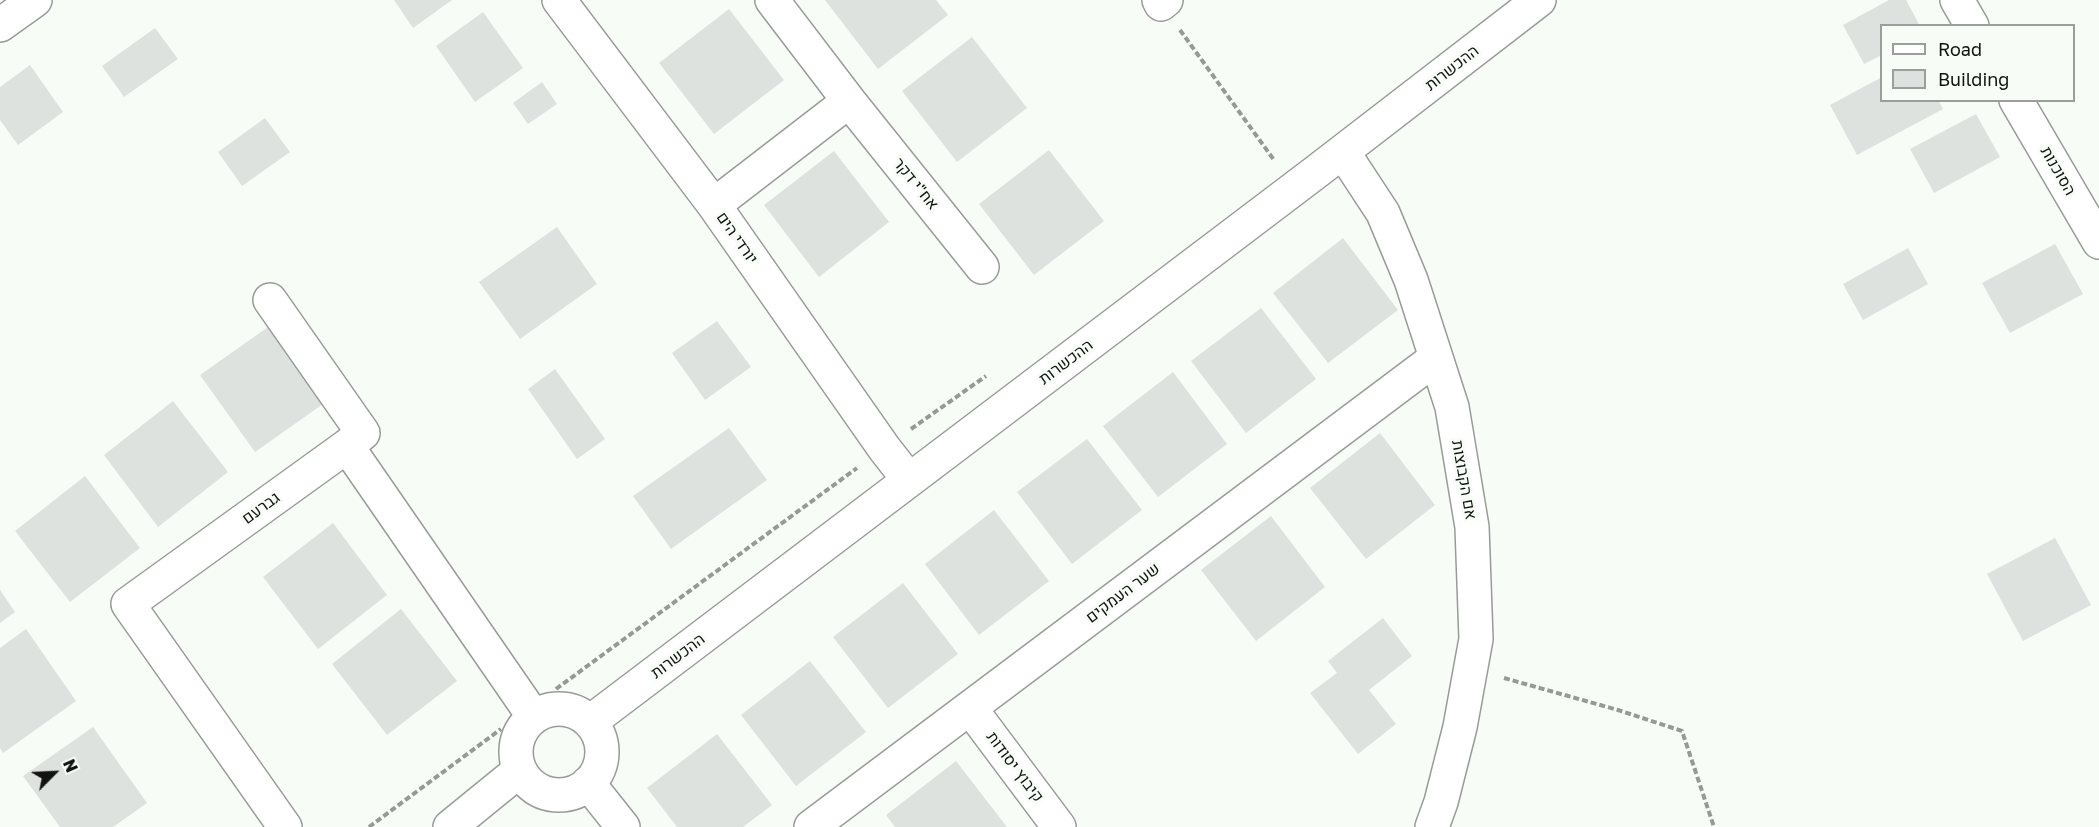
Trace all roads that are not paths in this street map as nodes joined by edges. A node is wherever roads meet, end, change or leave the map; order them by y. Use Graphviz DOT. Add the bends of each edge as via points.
graph roads {
  1 [pos="35,0"];
  2 [pos="560,0"];
  3 [pos="772,0"];
  4 [pos="1539,0"];
  5 [pos="1957,0"];
  6 [pos="1971,24"];
  7 [pos="0,25"];
  8 [pos="849,101"];
  9 [pos="2017,102"];
  10 [pos="1343,152"];
  11 [pos="714,205"];
  12 [pos="2099,242"];
  13 [pos="982,267"];
  14 [pos="270,300"];
  15 [pos="1436,358"];
  16 [pos="347,446"];
  17 [pos="909,480"];
  18 [pos="970,708"];
  19 [pos="534,717"];
  20 [pos="590,722"];
  21 [pos="520,770"];
  22 [pos="588,783"];
  23 [pos="285,827"];
  24 [pos="450,827"];
  25 [pos="623,827"];
  26 [pos="811,827"];
  27 [pos="1059,827"];
  28 [pos="1432,827"];
  1 -- 7 [label="street"];
  2 -- 11 [label="street, יורדי הים"];
  3 -- 8 [label="street, אח\"י דקר"];
  4 -- 10 [label="street, ההכשרות"];
  5 -- 6 [label="street"];
  8 -- 11 [label="street"];
  8 -- 13 [label="street, אח\"י דקר"];
  9 -- 12 [label="street, הסוכנות"];
  10 -- 15 [label="street, אם הקבוצות" via="1383,213 1411,280"];
  10 -- 17 [label="street, ההכשרות"];
  11 -- 17 [label="street, יורדי הים"];
  14 -- 16 [label="street" via="363,433"];
  15 -- 18 [label="street, שער העמקים"];
  15 -- 28 [label="street, אם הקבוצות" via="1452,407 1472,528 1476,639 1460,727"];
  16 -- 19 [label="street"];
  16 -- 23 [label="street, גברעם" via="128,604"];
  17 -- 20 [label="street, ההכשרות"];
  18 -- 26 [label="street, שער העמקים"];
  18 -- 27 [label="street, קיבוץ יסודות"];
  19 -- 20 [label="street" via="543,711 565,709"];
  19 -- 21 [label="street" via="519,736"];
  20 -- 22 [label="street" via="600,739 602,758"];
  21 -- 22 [label="street" via="538,789 556,795 573,792"];
  21 -- 24 [label="street"];
  22 -- 25 [label="street"];
}
